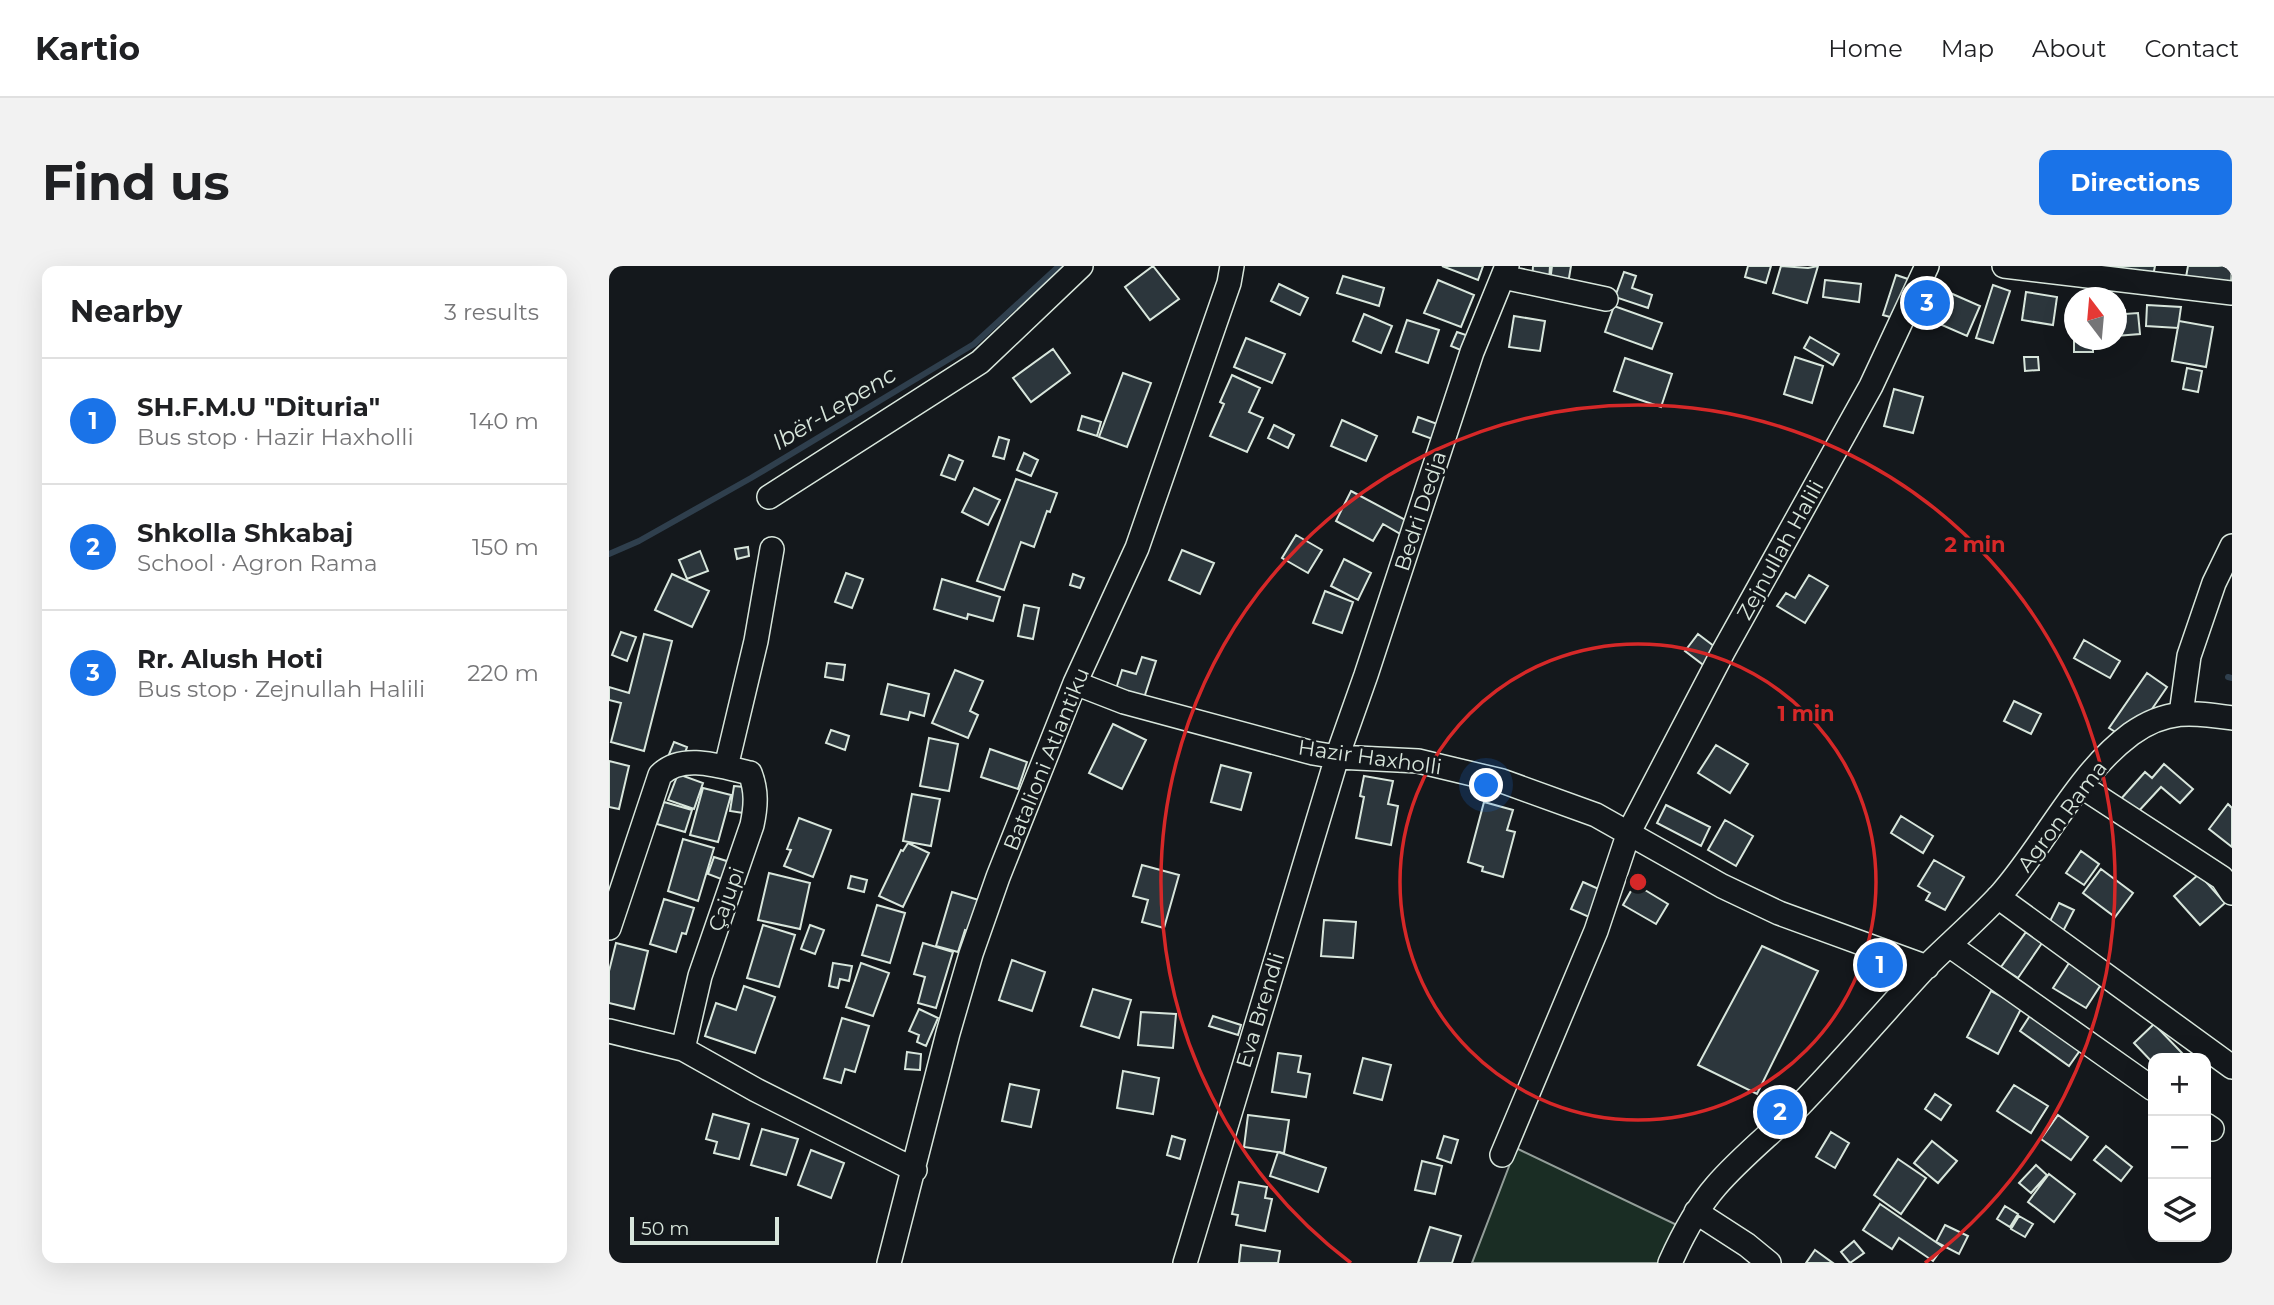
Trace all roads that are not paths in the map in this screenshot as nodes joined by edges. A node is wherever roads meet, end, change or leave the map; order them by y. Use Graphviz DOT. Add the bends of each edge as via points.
graph roads {
  1 [pos="1081,266"];
  2 [pos="1233,266"];
  3 [pos="1927,266"];
  4 [pos="2004,266"];
  5 [pos="1505,272"];
  6 [pos="2232,293"];
  7 [pos="1606,299"];
  8 [pos="769,497"];
  9 [pos="2232,546"];
  10 [pos="772,550"];
  11 [pos="1075,683"];
  12 [pos="2181,714"];
  13 [pos="2232,718"];
  14 [pos="734,729"];
  15 [pos="1337,757"];
  16 [pos="726,767"];
  17 [pos="750,773"];
  18 [pos="2081,786"];
  19 [pos="1629,832"];
  20 [pos="2232,893"];
  21 [pos="1998,897"];
  22 [pos="609,929"];
  23 [pos="1949,945"];
  24 [pos="1927,967"];
  25 [pos="609,1031"];
  26 [pos="683,1049"];
  27 [pos="2232,1067"];
  28 [pos="2148,1085"];
  29 [pos="1502,1155"];
  30 [pos="915,1170"];
  31 [pos="1696,1212"];
  32 [pos="889,1263"];
  33 [pos="1185,1263"];
  34 [pos="1669,1263"];
  35 [pos="1769,1263"];
  1 -- 8 [label="street" via="980,362"];
  2 -- 11 [label="street, Batalioni Atlantiku" via="1137,548"];
  3 -- 19 [label="street, Zejnullah Halili" via="1871,386"];
  4 -- 6 [label="street"];
  5 -- 7 [label="street"];
  5 -- 15 [label="street, Bedri Dedja" via="1472,352"];
  9 -- 12 [label="street" via="2189,656"];
  10 -- 14 [label="street"];
  11 -- 15 [label="street, Hazir Haxholli" via="1124,702"];
  11 -- 30 [label="street, Batalioni Atlantiku" via="971,954"];
  12 -- 13 [label="street, Agron Rama"];
  12 -- 18 [label="street, Agron Rama" via="2152,721 2130,735"];
  14 -- 16 [label="street"];
  14 -- 17 [label="street, Çajupi"];
  15 -- 19 [label="street, Hazir Haxholli" via="1418,761 1502,781"];
  15 -- 33 [label="street, Eva Brendli"];
  16 -- 17 [label="street"];
  16 -- 22 [label="street" via="677,763 660,775"];
  17 -- 26 [label="street, Çajupi" via="756,801 752,825 700,976"];
  18 -- 20 [label="street" via="2222,878"];
  18 -- 21 [label="street, Agron Rama"];
  19 -- 24 [label="street, Hazir Haxholli" via="1779,913"];
  19 -- 29 [label="street, Zejnullah Halili" via="1596,930"];
  21 -- 23 [label="street, Agron Rama"];
  21 -- 27 [label="street"];
  23 -- 24 [label="street, Agron Rama"];
  23 -- 28 [label="street"];
  24 -- 31 [label="street, Agron Rama"];
  25 -- 26 [label="street"];
  26 -- 30 [label="street"];
  30 -- 32 [label="street, Batalioni Atlantiku"];
  31 -- 34 [label="street, Agron Rama"];
  31 -- 35 [label="street"];
}
